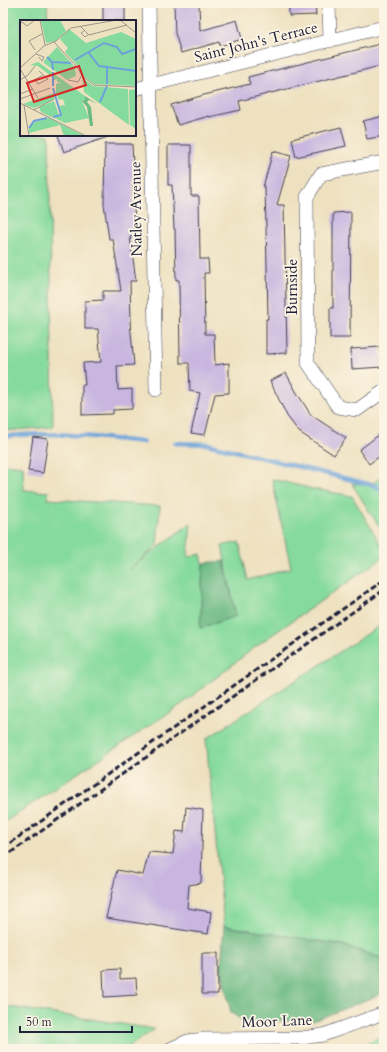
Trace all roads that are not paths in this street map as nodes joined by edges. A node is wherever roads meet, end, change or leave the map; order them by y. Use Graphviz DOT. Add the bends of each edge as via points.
graph roads {
  1 [pos="149,3"];
  2 [pos="329,3"];
  3 [pos="384,27"];
  4 [pos="330,41"];
  5 [pos="150,85"];
  6 [pos="136,89"];
  7 [pos="384,162"];
  8 [pos="156,390"];
  9 [pos="384,392"];
  10 [pos="384,1013"];
  11 [pos="170,1049"];
  1 -- 5 [label="street, Natley Avenue"];
  2 -- 4 [label="street"];
  3 -- 4 [label="street, Saint John's Terrace"];
  4 -- 5 [label="street, Saint John's Terrace"];
  5 -- 6 [label="street, Saint John's Terrace"];
  5 -- 8 [label="street, Natley Avenue"];
  7 -- 9 [label="street, Burnside" via="321,174 307,197 307,205 308,363 338,407 357,410"];
  10 -- 11 [label="street, Moor Lane" via="323,1035 302,1038 204,1039 188,1041"];
}
